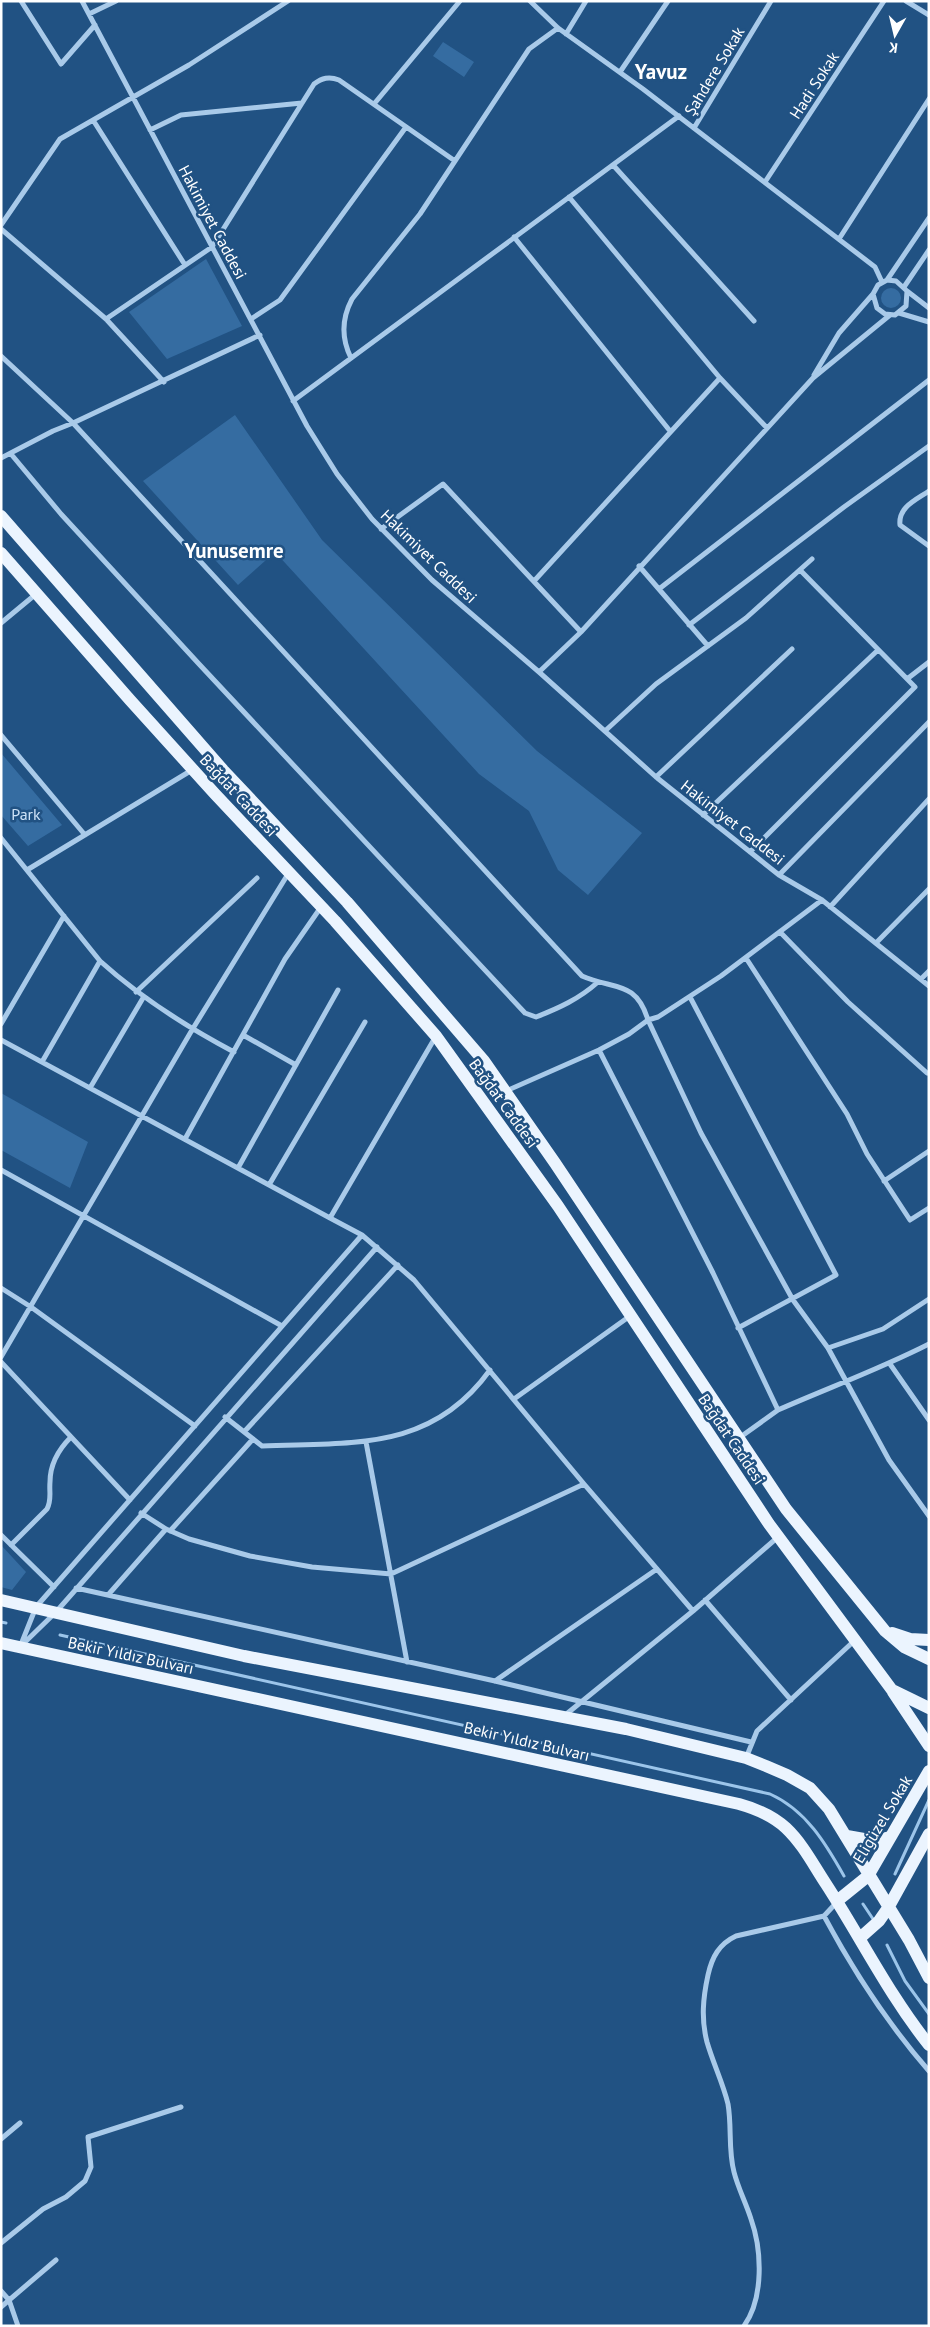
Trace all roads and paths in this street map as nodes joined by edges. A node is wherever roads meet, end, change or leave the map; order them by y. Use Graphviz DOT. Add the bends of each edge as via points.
graph roads {
  1 [pos="21,1"];
  2 [pos="82,1"];
  3 [pos="116,1"];
  4 [pos="288,1"];
  5 [pos="460,1"];
  6 [pos="530,1"];
  7 [pos="586,1"];
  8 [pos="668,1"];
  9 [pos="771,1"];
  10 [pos="884,1"];
  11 [pos="906,1"];
  12 [pos="89,14"];
  13 [pos="929,15"];
  14 [pos="95,25"];
  15 [pos="558,28"];
  16 [pos="566,34"];
  17 [pos="620,72"];
  18 [pos="133,97"];
  19 [pos="929,99"];
  20 [pos="302,103"];
  21 [pos="374,104"];
  22 [pos="679,116"];
  23 [pos="93,120"];
  24 [pos="406,127"];
  25 [pos="694,128"];
  26 [pos="150,130"];
  27 [pos="455,161"];
  28 [pos="613,165"];
  29 [pos="765,182"];
  30 [pos="569,197"];
  31 [pos="929,218"];
  32 [pos="1,225"];
  33 [pos="1,229"];
  34 [pos="514,237"];
  35 [pos="839,239"];
  36 [pos="212,247"];
  37 [pos="929,250"];
  38 [pos="185,265"];
  39 [pos="884,281"];
  40 [pos="906,289"];
  41 [pos="873,294"];
  42 [pos="929,308"];
  43 [pos="899,313"];
  44 [pos="890,315"];
  45 [pos="106,319"];
  46 [pos="251,319"];
  47 [pos="754,321"];
  48 [pos="929,322"];
  49 [pos="260,336"];
  50 [pos="1,356"];
  51 [pos="350,358"];
  52 [pos="720,378"];
  53 [pos="813,378"];
  54 [pos="929,380"];
  55 [pos="164,382"];
  56 [pos="293,401"];
  57 [pos="73,423"];
  58 [pos="767,428"];
  59 [pos="670,431"];
  60 [pos="929,446"];
  61 [pos="11,454"];
  62 [pos="1,458"];
  63 [pos="929,491"];
  64 [pos="1,516"];
  65 [pos="381,529"];
  66 [pos="929,546"];
  67 [pos="1,553"];
  68 [pos="812,559"];
  69 [pos="639,566"];
  70 [pos="800,570"];
  71 [pos="535,580"];
  72 [pos="659,590"];
  73 [pos="36,594"];
  74 [pos="1,623"];
  75 [pos="690,625"];
  76 [pos="580,632"];
  77 [pos="708,646"];
  78 [pos="792,649"];
  79 [pos="878,650"];
  80 [pos="929,662"];
  81 [pos="539,672"];
  82 [pos="907,679"];
  83 [pos="929,722"];
  84 [pos="605,731"];
  85 [pos="1,735"];
  86 [pos="192,769"];
  87 [pos="656,777"];
  88 [pos="929,799"];
  89 [pos="703,815"];
  90 [pos="85,835"];
  91 [pos="1,838"];
  92 [pos="750,852"];
  93 [pos="27,870"];
  94 [pos="289,872"];
  95 [pos="779,875"];
  96 [pos="257,878"];
  97 [pos="929,889"];
  98 [pos="822,900"];
  99 [pos="321,907"];
  100 [pos="830,907"];
  101 [pos="64,916"];
  102 [pos="780,932"];
  103 [pos="876,943"];
  104 [pos="746,958"];
  105 [pos="100,961"];
  106 [pos="929,971"];
  107 [pos="921,979"];
  108 [pos="598,982"];
  109 [pos="929,986"];
  110 [pos="338,990"];
  111 [pos="136,992"];
  112 [pos="690,997"];
  113 [pos="143,998"];
  114 [pos="648,1020"];
  115 [pos="365,1022"];
  116 [pos="1,1024"];
  117 [pos="192,1030"];
  118 [pos="243,1035"];
  119 [pos="436,1036"];
  120 [pos="1,1040"];
  121 [pos="599,1050"];
  122 [pos="234,1052"];
  123 [pos="42,1062"];
  124 [pos="296,1065"];
  125 [pos="927,1073"];
  126 [pos="90,1088"];
  127 [pos="506,1092"];
  128 [pos="143,1117"];
  129 [pos="185,1139"];
  130 [pos="929,1151"];
  131 [pos="238,1168"];
  132 [pos="1,1170"];
  133 [pos="884,1181"];
  134 [pos="270,1185"];
  135 [pos="929,1208"];
  136 [pos="84,1217"];
  137 [pos="330,1218"];
  138 [pos="362,1235"];
  139 [pos="377,1247"];
  140 [pos="398,1265"];
  141 [pos="1,1288"];
  142 [pos="929,1299"];
  143 [pos="793,1300"];
  144 [pos="31,1307"];
  145 [pos="630,1316"];
  146 [pos="282,1326"];
  147 [pos="738,1328"];
  148 [pos="929,1344"];
  149 [pos="828,1348"];
  150 [pos="1,1357"];
  151 [pos="1,1362"];
  152 [pos="890,1364"];
  153 [pos="490,1370"];
  154 [pos="846,1379"];
  155 [pos="514,1399"];
  156 [pos="778,1410"];
  157 [pos="225,1417"];
  158 [pos="929,1420"];
  159 [pos="195,1426"];
  160 [pos="244,1432"];
  161 [pos="72,1437"];
  162 [pos="253,1438"];
  163 [pos="739,1438"];
  164 [pos="366,1442"];
  165 [pos="584,1484"];
  166 [pos="130,1500"];
  167 [pos="142,1513"];
  168 [pos="929,1516"];
  169 [pos="168,1530"];
  170 [pos="1,1536"];
  171 [pos="778,1537"];
  172 [pos="11,1545"];
  173 [pos="657,1569"];
  174 [pos="391,1574"];
  175 [pos="54,1587"];
  176 [pos="76,1588"];
  177 [pos="108,1595"];
  178 [pos="1,1600"];
  179 [pos="705,1600"];
  180 [pos="36,1607"];
  181 [pos="693,1611"];
  182 [pos="56,1612"];
  183 [pos="885,1631"];
  184 [pos="854,1640"];
  185 [pos="929,1640"];
  186 [pos="1,1643"];
  187 [pos="20,1647"];
  188 [pos="929,1659"];
  189 [pos="407,1662"];
  190 [pos="495,1681"];
  191 [pos="892,1690"];
  192 [pos="791,1700"];
  193 [pos="583,1702"];
  194 [pos="929,1708"];
  195 [pos="563,1716"];
  196 [pos="751,1742"];
  197 [pos="929,1746"];
  198 [pos="746,1758"];
  199 [pos="929,1771"];
  200 [pos="929,1834"];
  201 [pos="847,1836"];
  202 [pos="890,1838"];
  203 [pos="868,1876"];
  204 [pos="837,1901"];
  205 [pos="888,1908"];
  206 [pos="824,1916"];
  207 [pos="861,1937"];
  208 [pos="929,1978"];
  209 [pos="929,2045"];
  210 [pos="929,2071"];
  211 [pos="181,2108"];
  212 [pos="20,2123"];
  213 [pos="1,2139"];
  214 [pos="1,2243"];
  215 [pos="56,2260"];
  216 [pos="1,2291"];
  217 [pos="9,2300"];
  218 [pos="1,2307"];
  219 [pos="18,2326"];
  220 [pos="744,2326"];
  1 -- 14 [label="street" via="61,64"];
  2 -- 12 [label="street, Hakimiyet Caddesi"];
  3 -- 12 [label="street"];
  4 -- 18 [label="street"];
  5 -- 21 [label="street"];
  6 -- 15 [label="street"];
  7 -- 16 [label="street"];
  8 -- 17 [label="street"];
  9 -- 25 [label="street, Şahdere Sokak"];
  10 -- 29 [label="street, Hadi Sokak"];
  11 -- 13 [label="street"];
  12 -- 14 [label="street, Hakimiyet Caddesi"];
  14 -- 18 [label="street, Hakimiyet Caddesi"];
  15 -- 16 [label="street"];
  15 -- 27 [label="street" via="529,49"];
  16 -- 17 [label="street"];
  17 -- 22 [label="street"];
  18 -- 23 [label="street"];
  18 -- 26 [label="street, Hakimiyet Caddesi"];
  19 -- 35 [label="street"];
  20 -- 21 [label="street" via="314,84 330,78 339,80"];
  20 -- 26 [label="street" via="181,115"];
  20 -- 36 [label="street"];
  21 -- 24 [label="street"];
  22 -- 25 [label="street"];
  22 -- 28 [label="street"];
  23 -- 32 [label="street" via="60,139"];
  23 -- 38 [label="street"];
  24 -- 27 [label="street"];
  24 -- 46 [label="street" via="280,300"];
  25 -- 29 [label="street"];
  26 -- 36 [label="street, Hakimiyet Caddesi"];
  27 -- 51 [label="street" via="420,214 348,305 344,335"];
  28 -- 30 [label="street"];
  28 -- 47 [label="street"];
  29 -- 35 [label="street"];
  30 -- 34 [label="street"];
  30 -- 52 [label="street"];
  31 -- 39 [label="street"];
  33 -- 45 [label="street"];
  34 -- 51 [label="street"];
  34 -- 59 [label="street"];
  35 -- 39 [label="street" via="875,267"];
  36 -- 38 [label="street"];
  36 -- 46 [label="street, Hakimiyet Caddesi"];
  37 -- 40 [label="street"];
  38 -- 45 [label="street"];
  39 -- 40 [label="street" via="896,281"];
  39 -- 41 [label="street"];
  40 -- 42 [label="street"];
  40 -- 43 [label="street" via="906,306"];
  41 -- 44 [label="street" via="877,308"];
  41 -- 53 [label="street" via="839,333"];
  43 -- 44 [label="street"];
  43 -- 48 [label="street"];
  44 -- 53 [label="street"];
  45 -- 55 [label="street"];
  46 -- 49 [label="street, Hakimiyet Caddesi"];
  49 -- 55 [label="street"];
  49 -- 56 [label="street, Hakimiyet Caddesi"];
  50 -- 57 [label="street"];
  51 -- 56 [label="street"];
  52 -- 58 [label="street"];
  52 -- 59 [label="street"];
  53 -- 58 [label="street"];
  54 -- 72 [label="street"];
  55 -- 57 [label="street"];
  56 -- 65 [label="street, Hakimiyet Caddesi" via="338,474"];
  57 -- 61 [label="street" via="53,430"];
  57 -- 108 [label="street" via="582,976"];
  58 -- 69 [label="street"];
  59 -- 71 [label="street"];
  60 -- 75 [label="street"];
  61 -- 62 [label="street"];
  61 -- 108 [label="street" via="61,514 525,1013 536,1017 567,1005"];
  63 -- 66 [label="street" via="904,509 900,525"];
  64 -- 127 [label="main road, Bağdat Caddesi" via="223,770 347,902 484,1061"];
  65 -- 71 [label="street" via="443,484"];
  65 -- 81 [label="street, Hakimiyet Caddesi" via="432,580"];
  67 -- 73 [label="main road, Bağdat Caddesi"];
  68 -- 70 [label="street"];
  69 -- 72 [label="street"];
  69 -- 76 [label="street"];
  70 -- 77 [label="street" via="746,618"];
  70 -- 79 [label="street"];
  71 -- 76 [label="street"];
  72 -- 75 [label="street"];
  73 -- 74 [label="street"];
  73 -- 86 [label="main road, Bağdat Caddesi"];
  75 -- 77 [label="street"];
  76 -- 81 [label="street"];
  77 -- 84 [label="street" via="656,684"];
  78 -- 87 [label="street"];
  79 -- 82 [label="street"];
  79 -- 89 [label="street"];
  80 -- 82 [label="street"];
  81 -- 84 [label="street, Hakimiyet Caddesi"];
  82 -- 92 [label="street" via="914,687"];
  83 -- 95 [label="street"];
  84 -- 87 [label="street, Hakimiyet Caddesi"];
  85 -- 90 [label="street"];
  86 -- 90 [label="street"];
  86 -- 94 [label="main road, Bağdat Caddesi"];
  87 -- 89 [label="street, Hakimiyet Caddesi"];
  88 -- 100 [label="street"];
  89 -- 92 [label="street, Hakimiyet Caddesi"];
  90 -- 93 [label="street"];
  91 -- 93 [label="street"];
  92 -- 95 [label="street, Hakimiyet Caddesi"];
  93 -- 101 [label="street"];
  94 -- 99 [label="main road, Bağdat Caddesi"];
  94 -- 117 [label="street"];
  95 -- 98 [label="street, Hakimiyet Caddesi"];
  96 -- 111 [label="street"];
  97 -- 103 [label="street"];
  98 -- 100 [label="street, Hakimiyet Caddesi"];
  98 -- 102 [label="street"];
  99 -- 118 [label="street" via="285,959"];
  99 -- 119 [label="main road, Bağdat Caddesi"];
  100 -- 103 [label="street, Hakimiyet Caddesi"];
  101 -- 105 [label="street"];
  101 -- 116 [label="street"];
  102 -- 104 [label="street"];
  102 -- 125 [label="street" via="848,1002"];
  103 -- 107 [label="street, Hakimiyet Caddesi"];
  104 -- 112 [label="street"];
  104 -- 133 [label="street" via="847,1114"];
  105 -- 111 [label="street"];
  105 -- 123 [label="street"];
  106 -- 107 [label="street"];
  107 -- 109 [label="street, Hakimiyet Caddesi"];
  108 -- 114 [label="street" via="632,993 643,1005"];
  110 -- 124 [label="street"];
  111 -- 113 [label="street"];
  112 -- 114 [label="street"];
  112 -- 143 [label="street" via="836,1274"];
  113 -- 117 [label="street"];
  113 -- 126 [label="street"];
  114 -- 121 [label="street"];
  114 -- 143 [label="street" via="701,1133"];
  115 -- 134 [label="street"];
  117 -- 122 [label="street"];
  117 -- 128 [label="street"];
  118 -- 122 [label="street"];
  118 -- 124 [label="street"];
  119 -- 137 [label="street"];
  119 -- 145 [label="main road, Bağdat Caddesi" via="558,1206"];
  120 -- 123 [label="street"];
  121 -- 127 [label="street"];
  121 -- 147 [label="street"];
  122 -- 129 [label="street"];
  123 -- 126 [label="street"];
  124 -- 131 [label="street"];
  126 -- 128 [label="street"];
  127 -- 163 [label="main road, Bağdat Caddesi"];
  128 -- 129 [label="street"];
  128 -- 136 [label="street"];
  129 -- 131 [label="street"];
  130 -- 133 [label="street"];
  131 -- 134 [label="street"];
  132 -- 136 [label="street"];
  133 -- 135 [label="street" via="910,1220"];
  134 -- 137 [label="street"];
  136 -- 144 [label="street"];
  136 -- 146 [label="street"];
  137 -- 138 [label="street"];
  138 -- 139 [label="street"];
  138 -- 146 [label="street"];
  139 -- 140 [label="street"];
  139 -- 157 [label="street"];
  140 -- 153 [label="street"];
  140 -- 160 [label="street"];
  141 -- 144 [label="street"];
  142 -- 149 [label="street" via="883,1329"];
  143 -- 147 [label="street"];
  143 -- 149 [label="street"];
  144 -- 150 [label="street"];
  144 -- 159 [label="street"];
  145 -- 155 [label="street"];
  145 -- 171 [label="main road, Bağdat Caddesi"];
  146 -- 159 [label="street"];
  147 -- 156 [label="street"];
  148 -- 152 [label="street"];
  149 -- 154 [label="street"];
  151 -- 161 [label="street"];
  152 -- 154 [label="street"];
  152 -- 158 [label="street"];
  153 -- 155 [label="street"];
  153 -- 164 [label="street" via="474,1391 443,1416 407,1434"];
  154 -- 156 [label="street"];
  154 -- 168 [label="street" via="889,1460"];
  155 -- 165 [label="street"];
  156 -- 163 [label="street"];
  157 -- 160 [label="street"];
  157 -- 167 [label="street"];
  159 -- 166 [label="street"];
  160 -- 162 [label="street"];
  161 -- 166 [label="street"];
  161 -- 172 [label="street" via="61,1448 52,1468 49,1506"];
  162 -- 164 [label="street" via="262,1446"];
  162 -- 169 [label="street"];
  163 -- 183 [label="main road, Bağdat Caddesi" via="786,1509"];
  164 -- 174 [label="street"];
  165 -- 173 [label="street"];
  165 -- 174 [label="street"];
  166 -- 175 [label="street"];
  167 -- 169 [label="street"];
  167 -- 176 [label="street"];
  169 -- 174 [label="street" via="204,1544 281,1562"];
  169 -- 177 [label="street"];
  170 -- 172 [label="street"];
  171 -- 179 [label="street"];
  171 -- 184 [label="main road, Bağdat Caddesi"];
  172 -- 175 [label="street"];
  173 -- 181 [label="street"];
  173 -- 190 [label="street"];
  174 -- 189 [label="street"];
  175 -- 180 [label="street"];
  176 -- 177 [label="street"];
  176 -- 182 [label="street"];
  177 -- 189 [label="street"];
  178 -- 180 [label="main road, Bekir Yıldız Bulvarı"];
  179 -- 181 [label="street"];
  179 -- 192 [label="street"];
  180 -- 182 [label="main road, Bekir Yıldız Bulvarı"];
  180 -- 187 [label="street"];
  181 -- 193 [label="street"];
  182 -- 187 [label="street"];
  182 -- 195 [label="main road, Bekir Yıldız Bulvarı" via="244,1656"];
  183 -- 185 [label="main road" via="910,1639"];
  183 -- 188 [label="main road, Bağdat Caddesi" via="904,1647"];
  184 -- 191 [label="main road, Bağdat Caddesi"];
  184 -- 192 [label="street"];
  186 -- 187 [label="main road, Bekir Yıldız Bulvarı"];
  187 -- 204 [label="main road, Bekir Yıldız Bulvarı" via="750,1807 774,1819 794,1836"];
  189 -- 190 [label="street"];
  190 -- 193 [label="street"];
  191 -- 194 [label="main road, Bağdat Caddesi"];
  191 -- 197 [label="main road"];
  192 -- 196 [label="street" via="756,1731"];
  193 -- 195 [label="street"];
  193 -- 196 [label="street"];
  195 -- 198 [label="main road, Bekir Yıldız Bulvarı"];
  196 -- 198 [label="street"];
  198 -- 201 [label="main road, Bekir Yıldız Bulvarı" via="788,1774 810,1788"];
  199 -- 202 [label="main road, Eligüzel Sokak"];
  200 -- 205 [label="main road"];
  201 -- 202 [label="main road" via="875,1841"];
  201 -- 203 [label="main road, Bekir Yıldız Bulvarı"];
  202 -- 203 [label="main road, Eligüzel Sokak"];
  203 -- 204 [label="main road, Eligüzel Sokak"];
  203 -- 205 [label="main road, Bekir Yıldız Bulvarı"];
  204 -- 206 [label="street"];
  204 -- 207 [label="main road, Bekir Yıldız Bulvarı"];
  205 -- 207 [label="main road" via="879,1922"];
  205 -- 208 [label="main road, Bekir Yıldız Bulvarı"];
  206 -- 210 [label="street" via="869,1994"];
  206 -- 220 [label="street" via="730,1939 714,1956 705,1990 705,2030 728,2103 734,2173 757,2241 756,2292 752,2311"];
  207 -- 209 [label="main road, Bekir Yıldız Bulvarı" via="887,1986"];
  211 -- 214 [label="street" via="88,2137 91,2167 85,2181"];
  212 -- 213 [label="street"];
  215 -- 217 [label="street"];
  216 -- 217 [label="street"];
  217 -- 218 [label="street"];
  217 -- 219 [label="street"];
}
